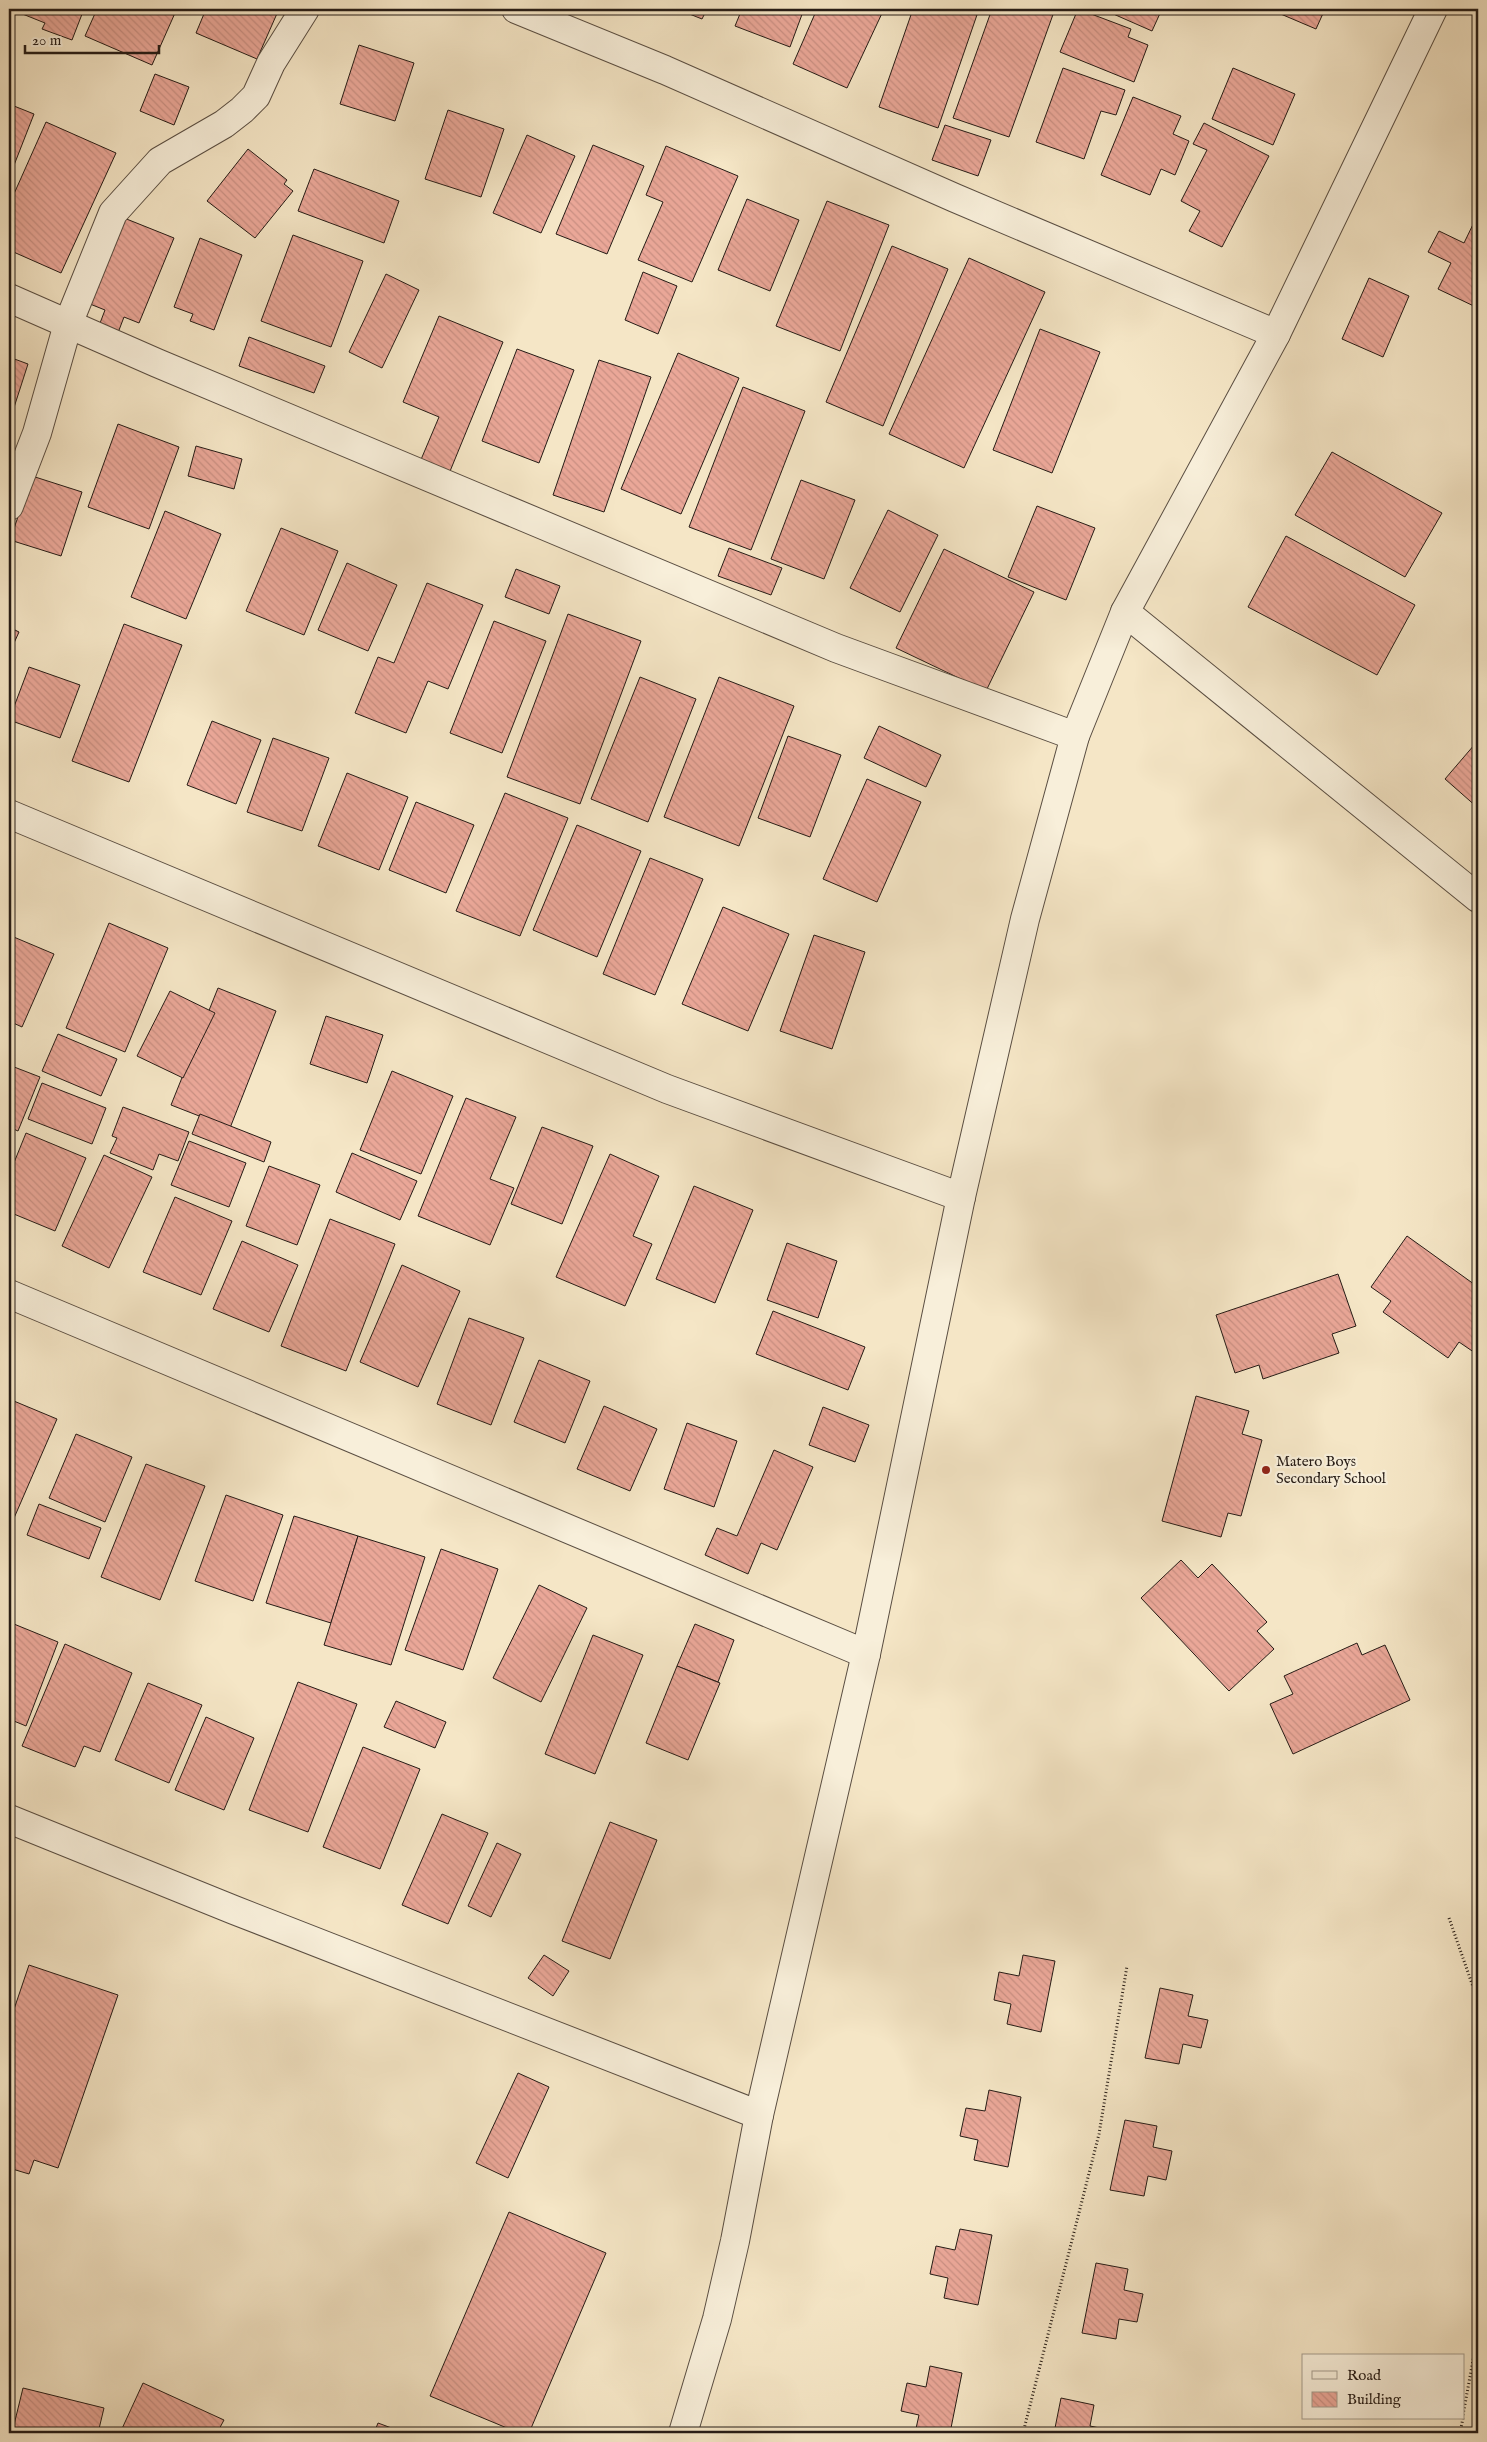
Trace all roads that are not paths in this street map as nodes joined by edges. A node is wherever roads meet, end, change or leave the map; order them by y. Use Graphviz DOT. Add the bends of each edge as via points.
graph roads {
  1 [pos="305,9"];
  2 [pos="516,9"];
  3 [pos="1433,9"];
  4 [pos="9,298"];
  5 [pos="68,324"];
  6 [pos="1276,334"];
  7 [pos="9,506"];
  8 [pos="1125,612"];
  9 [pos="1075,736"];
  10 [pos="9,814"];
  11 [pos="1478,898"];
  12 [pos="961,1197"];
  13 [pos="9,1294"];
  14 [pos="866,1654"];
  15 [pos="9,1819"];
  16 [pos="759,2115"];
  17 [pos="683,2433"];
  1 -- 5 [label="street" via="271,63 256,96 224,124 160,161 113,214"];
  2 -- 6 [label="street"];
  3 -- 6 [label="street"];
  4 -- 5 [label="street"];
  5 -- 7 [label="street" via="37,432"];
  5 -- 9 [label="street" via="836,648"];
  6 -- 8 [label="street"];
  8 -- 9 [label="street"];
  8 -- 11 [label="street"];
  9 -- 12 [label="street" via="1025,919"];
  10 -- 12 [label="street" via="667,1089"];
  12 -- 14 [label="street"];
  13 -- 14 [label="street"];
  14 -- 16 [label="street"];
  15 -- 16 [label="street"];
  16 -- 17 [label="street" via="719,2310"];
}
